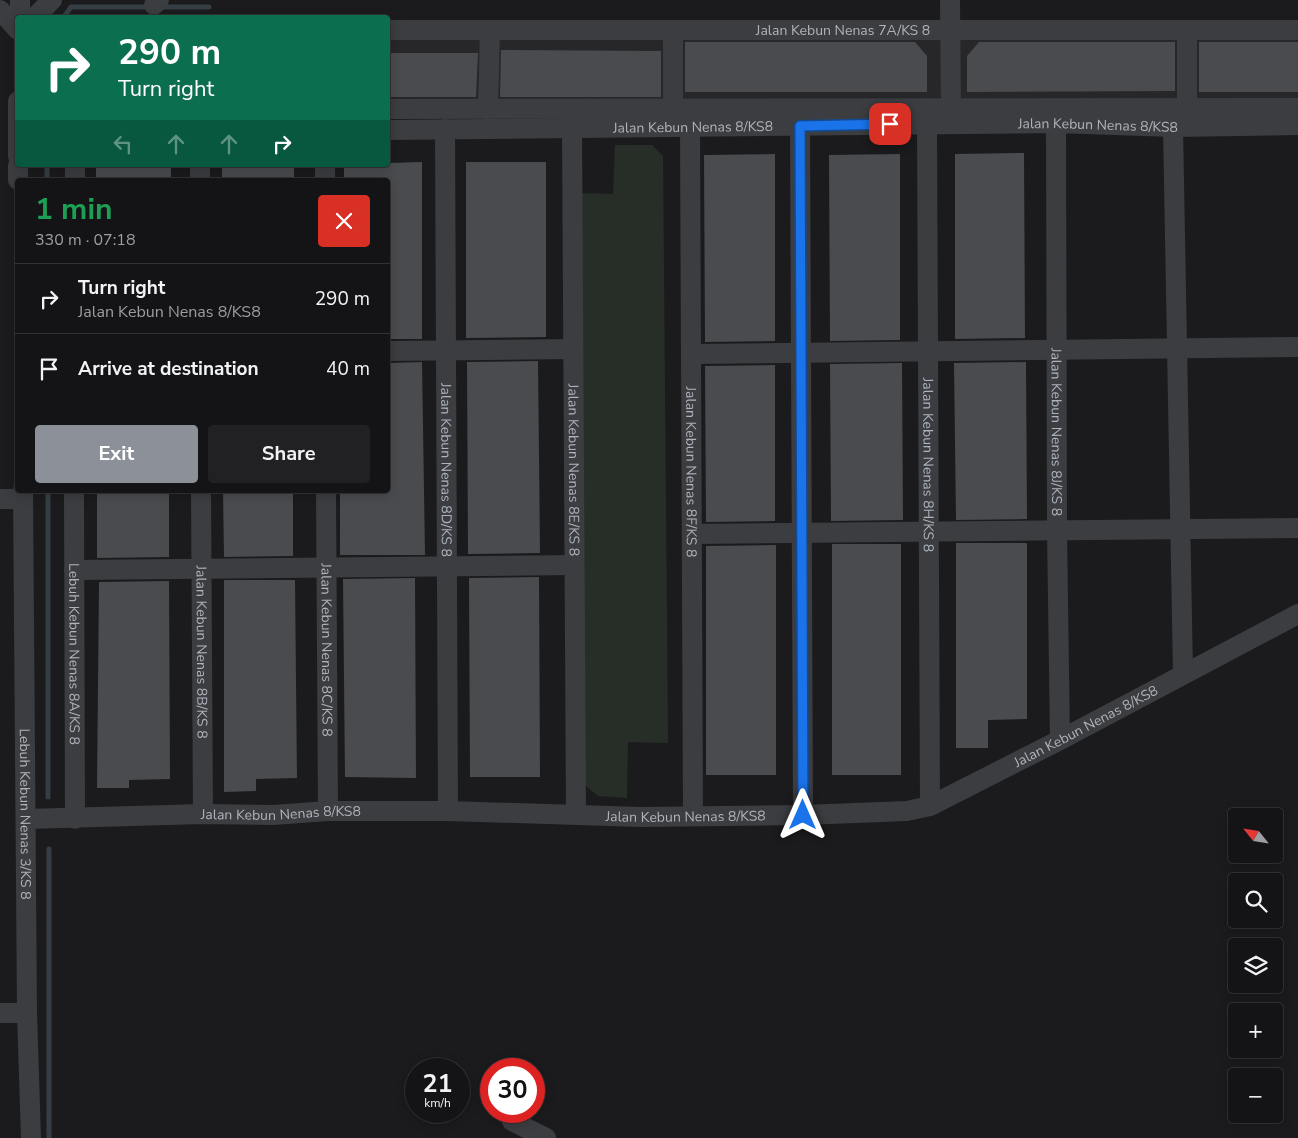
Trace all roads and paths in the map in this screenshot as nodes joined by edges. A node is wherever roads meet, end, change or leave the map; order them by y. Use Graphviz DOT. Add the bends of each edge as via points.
graph roads {
  1 [pos="20,0"];
  2 [pos="52,0"];
  3 [pos="950,0"];
  4 [pos="0,10"];
  5 [pos="20,15"];
  6 [pos="37,15"];
  7 [pos="15,27"];
  8 [pos="950,29"];
  9 [pos="390,30"];
  10 [pos="490,30"];
  11 [pos="1187,30"];
  12 [pos="1298,30"];
  13 [pos="673,31"];
  14 [pos="673,108"];
  15 [pos="951,108"];
  16 [pos="1187,108"];
  17 [pos="1298,108"];
  18 [pos="390,109"];
  19 [pos="488,109"];
  20 [pos="1056,123"];
  21 [pos="926,124"];
  22 [pos="1298,125"];
  23 [pos="800,126"];
  24 [pos="690,127"];
  25 [pos="1173,127"];
  26 [pos="572,128"];
  27 [pos="445,129"];
  28 [pos="390,130"];
  29 [pos="0,143"];
  30 [pos="15,145"];
  31 [pos="1298,347"];
  32 [pos="1178,348"];
  33 [pos="574,349"];
  34 [pos="1056,350"];
  35 [pos="390,351"];
  36 [pos="446,351"];
  37 [pos="928,351"];
  38 [pos="801,352"];
  39 [pos="691,354"];
  40 [pos="74,493"];
  41 [pos="201,493"];
  42 [pos="326,493"];
  43 [pos="23,494"];
  44 [pos="0,499"];
  45 [pos="1298,528"];
  46 [pos="1180,529"];
  47 [pos="1057,530"];
  48 [pos="928,532"];
  49 [pos="802,533"];
  50 [pos="692,534"];
  51 [pos="574,565"];
  52 [pos="447,566"];
  53 [pos="327,568"];
  54 [pos="202,569"];
  55 [pos="74,570"];
  56 [pos="1298,614"];
  57 [pos="1183,674"];
  58 [pos="1060,740"];
  59 [pos="930,806"];
  60 [pos="328,811"];
  61 [pos="448,811"];
  62 [pos="203,814"];
  63 [pos="576,814"];
  64 [pos="803,815"];
  65 [pos="693,816"];
  66 [pos="75,818"];
  67 [pos="26,819"];
  68 [pos="0,1013"];
  69 [pos="27,1013"];
  70 [pos="516,1123"];
  71 [pos="31,1138"];
  72 [pos="546,1138"];
  1 -- 5 [label="street"];
  2 -- 6 [label="street"];
  3 -- 8 [label="street"];
  4 -- 7 [label="street"];
  8 -- 11 [label="street, Jalan Kebun Nenas 7A/KS 8"];
  8 -- 13 [label="street, Jalan Kebun Nenas 7A/KS 8"];
  8 -- 15 [label="street"];
  9 -- 10 [label="street, Jalan Kebun Nenas 7A/KS 8"];
  10 -- 13 [label="street, Jalan Kebun Nenas 7A/KS 8"];
  10 -- 19 [label="street"];
  11 -- 12 [label="street, Jalan Kebun Nenas 7A/KS 8"];
  11 -- 16 [label="street"];
  13 -- 14 [label="street"];
  14 -- 15 [label="street"];
  14 -- 19 [label="street"];
  15 -- 16 [label="street"];
  16 -- 17 [label="street"];
  18 -- 19 [label="street"];
  20 -- 21 [label="street, Jalan Kebun Nenas 8/KS8"];
  20 -- 25 [label="street, Jalan Kebun Nenas 8/KS8"];
  20 -- 34 [label="street, Jalan Kebun Nenas 8J/KS 8"];
  21 -- 23 [label="street, Jalan Kebun Nenas 8/KS8"];
  21 -- 37 [label="street, Jalan Kebun Nenas 8H/KS 8"];
  22 -- 25 [label="street, Jalan Kebun Nenas 8/KS8"];
  23 -- 24 [label="street, Jalan Kebun Nenas 8/KS8"];
  23 -- 38 [label="street"];
  24 -- 26 [label="street, Jalan Kebun Nenas 8/KS8"];
  24 -- 39 [label="street, Jalan Kebun Nenas 8F/KS 8"];
  25 -- 32 [label="street"];
  26 -- 27 [label="street, Jalan Kebun Nenas 8/KS8"];
  26 -- 33 [label="street, Jalan Kebun Nenas 8E/KS 8"];
  27 -- 28 [label="street, Jalan Kebun Nenas 8/KS8"];
  27 -- 36 [label="street, Jalan Kebun Nenas 8D/KS 8"];
  29 -- 30 [label="street"];
  31 -- 32 [label="street"];
  32 -- 34 [label="street"];
  32 -- 46 [label="street"];
  33 -- 36 [label="street"];
  33 -- 51 [label="street, Jalan Kebun Nenas 8E/KS 8"];
  34 -- 37 [label="street"];
  34 -- 47 [label="street, Jalan Kebun Nenas 8J/KS 8"];
  35 -- 36 [label="street"];
  36 -- 52 [label="street, Jalan Kebun Nenas 8D/KS 8"];
  37 -- 38 [label="street"];
  37 -- 48 [label="street, Jalan Kebun Nenas 8H/KS 8"];
  38 -- 39 [label="street"];
  38 -- 49 [label="street"];
  39 -- 50 [label="street, Jalan Kebun Nenas 8F/KS 8"];
  40 -- 55 [label="street, Lebuh Kebun Nenas 8A/KS 8"];
  41 -- 54 [label="street, Jalan Kebun Nenas 8B/KS 8"];
  42 -- 53 [label="street, Jalan Kebun Nenas 8C/KS 8"];
  43 -- 44 [label="street"];
  43 -- 67 [label="street, Lebuh Kebun Nenas 3/KS 8"];
  45 -- 46 [label="street"];
  46 -- 47 [label="street"];
  46 -- 57 [label="street"];
  47 -- 48 [label="street"];
  47 -- 58 [label="street, Jalan Kebun Nenas 8J/KS 8"];
  48 -- 49 [label="street"];
  48 -- 59 [label="street, Jalan Kebun Nenas 8H/KS 8"];
  49 -- 50 [label="street"];
  49 -- 64 [label="street"];
  50 -- 65 [label="street, Jalan Kebun Nenas 8F/KS 8"];
  51 -- 52 [label="street"];
  51 -- 63 [label="street, Jalan Kebun Nenas 8E/KS 8"];
  52 -- 53 [label="street"];
  52 -- 61 [label="street, Jalan Kebun Nenas 8D/KS 8"];
  53 -- 54 [label="street"];
  53 -- 60 [label="street, Jalan Kebun Nenas 8C/KS 8"];
  54 -- 55 [label="street"];
  54 -- 62 [label="street, Jalan Kebun Nenas 8B/KS 8"];
  55 -- 66 [label="street, Lebuh Kebun Nenas 8A/KS 8"];
  56 -- 57 [label="street, Jalan Kebun Nenas 8/KS8"];
  57 -- 58 [label="street, Jalan Kebun Nenas 8/KS8"];
  58 -- 59 [label="street, Jalan Kebun Nenas 8/KS8"];
  59 -- 64 [label="street, Jalan Kebun Nenas 8/KS8" via="907,811"];
  60 -- 61 [label="street, Jalan Kebun Nenas 8/KS8"];
  60 -- 62 [label="street, Jalan Kebun Nenas 8/KS8"];
  61 -- 63 [label="street, Jalan Kebun Nenas 8/KS8"];
  62 -- 66 [label="street, Jalan Kebun Nenas 8/KS8"];
  63 -- 65 [label="street, Jalan Kebun Nenas 8/KS8"];
  64 -- 65 [label="street, Jalan Kebun Nenas 8/KS8"];
  66 -- 67 [label="street, Jalan Kebun Nenas 8/KS8"];
  67 -- 69 [label="street, Lebuh Kebun Nenas 3/KS 8"];
  68 -- 69 [label="street"];
  69 -- 71 [label="street, Lebuh Kebun Nenas 3/KS 8"];
  70 -- 72 [label="street"];
}
